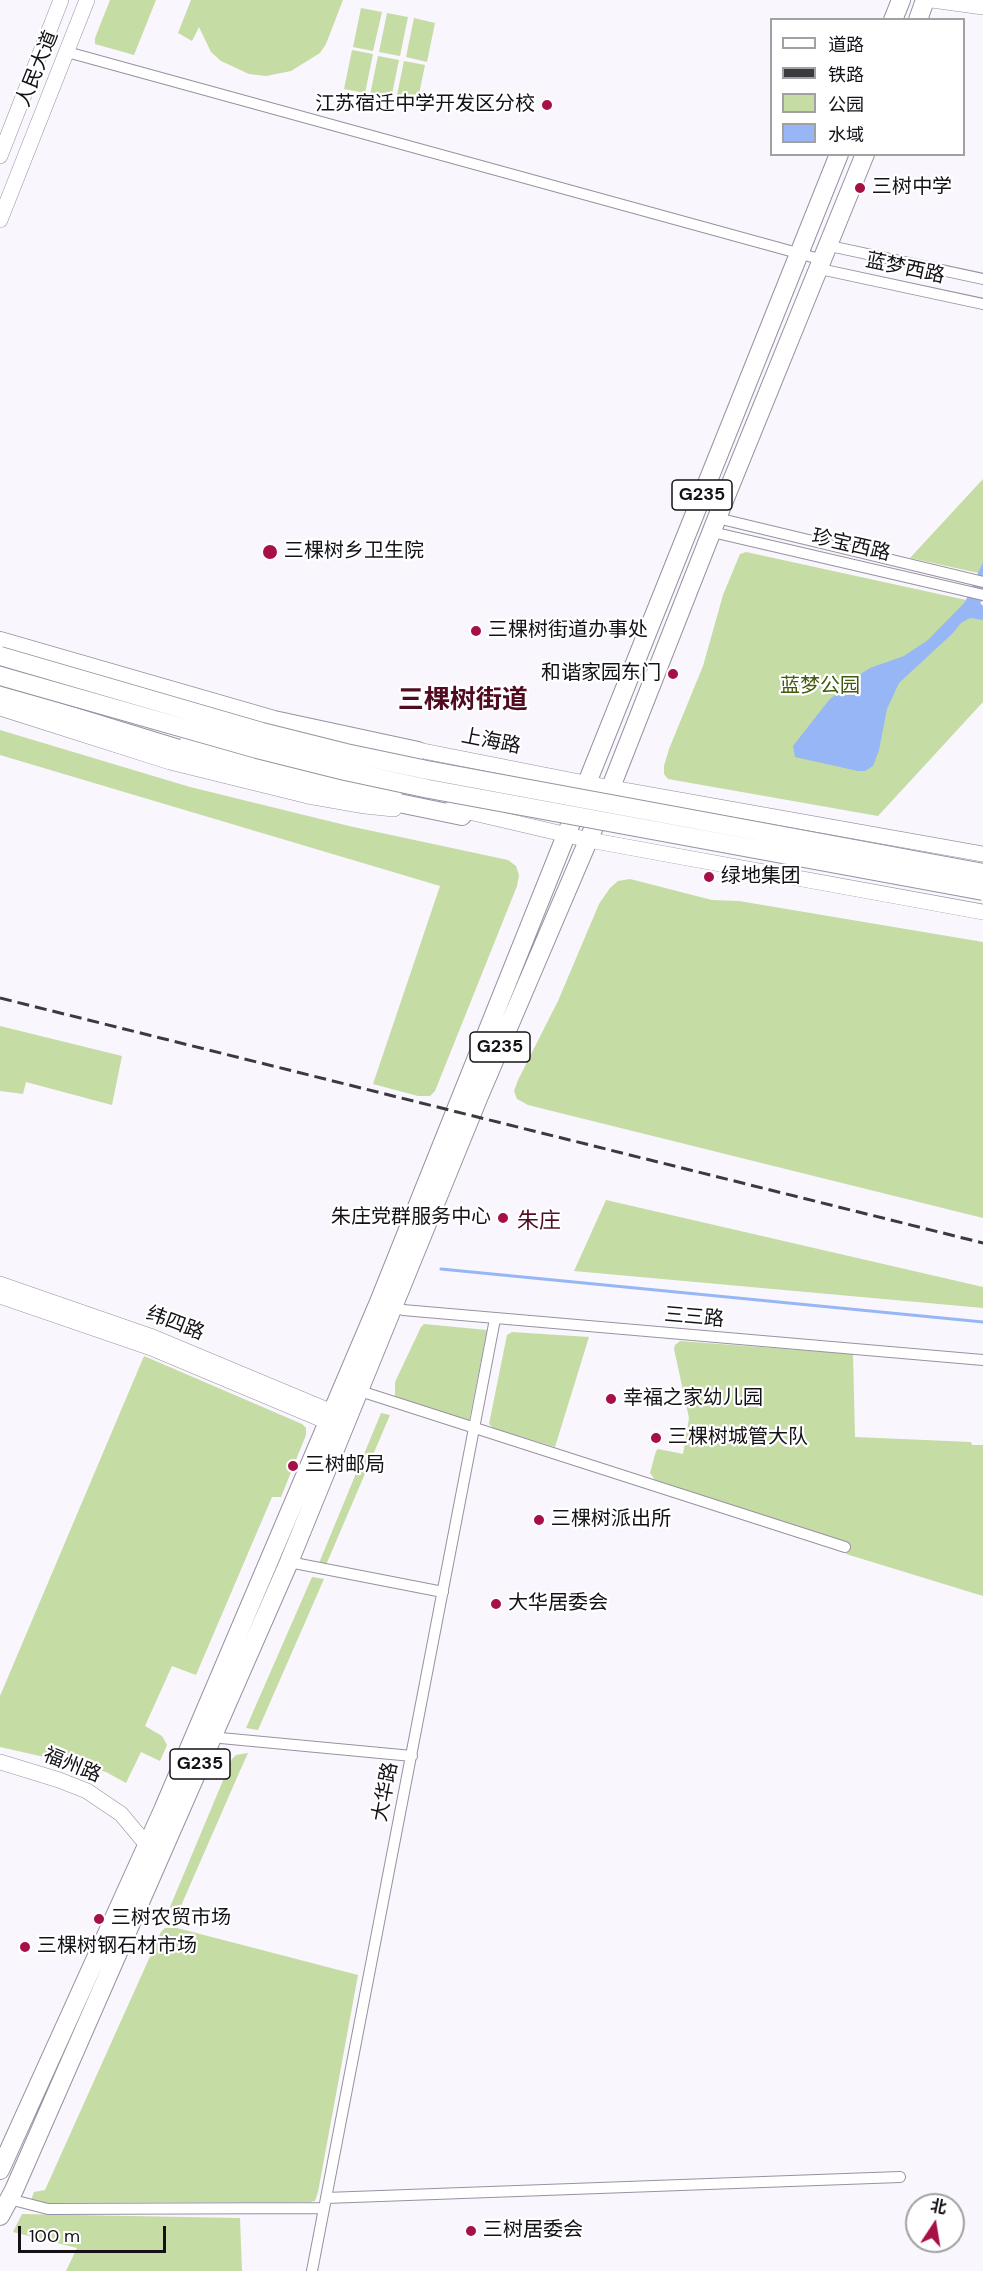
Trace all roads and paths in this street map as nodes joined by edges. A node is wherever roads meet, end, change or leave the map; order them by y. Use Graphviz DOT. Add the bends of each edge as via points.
graph roads {
  1 [pos="61,0"];
  2 [pos="87,0"];
  3 [pos="901,0"];
  4 [pos="925,0"];
  5 [pos="932,0"];
  6 [pos="983,8"];
  7 [pos="894,18"];
  8 [pos="919,18"];
  9 [pos="67,52"];
  10 [pos="0,156"];
  11 [pos="838,156"];
  12 [pos="864,156"];
  13 [pos="0,220"];
  14 [pos="799,253"];
  15 [pos="824,258"];
  16 [pos="983,279"];
  17 [pos="983,304"];
  18 [pos="714,525"];
  19 [pos="983,582"];
  20 [pos="983,595"];
  21 [pos="0,634"];
  22 [pos="0,641"];
  23 [pos="0,656"];
  24 [pos="0,676"];
  25 [pos="0,688"];
  26 [pos="0,694"];
  27 [pos="0,708"];
  28 [pos="418,751"];
  29 [pos="585,783"];
  30 [pos="611,787"];
  31 [pos="462,816"];
  32 [pos="556,833"];
  33 [pos="589,840"];
  34 [pos="983,854"];
  35 [pos="983,873"];
  36 [pos="983,891"];
  37 [pos="983,912"];
  38 [pos="0,1284"];
  39 [pos="0,1296"];
  40 [pos="403,1310"];
  41 [pos="495,1319"];
  42 [pos="983,1360"];
  43 [pos="360,1391"];
  44 [pos="330,1417"];
  45 [pos="475,1428"];
  46 [pos="845,1547"];
  47 [pos="289,1562"];
  48 [pos="443,1592"];
  49 [pos="203,1736"];
  50 [pos="412,1756"];
  51 [pos="0,1762"];
  52 [pos="147,1845"];
  53 [pos="0,2170"];
  54 [pos="900,2177"];
  55 [pos="9,2199"];
  56 [pos="325,2203"];
  57 [pos="0,2216"];
  58 [pos="312,2271"];
  1 -- 10 [label="main road, 人民大道"];
  2 -- 9 [label="main road, 人民大道"];
  3 -- 7 [label="highway"];
  4 -- 8 [label="highway"];
  5 -- 6 [label="main road"];
  9 -- 13 [label="main road, 人民大道"];
  9 -- 14 [label="street"];
  11 -- 14 [label="highway, G235"];
  12 -- 15 [label="highway, G235"];
  14 -- 15 [label="street"];
  14 -- 29 [label="highway, G235"];
  15 -- 16 [label="street, 蓝梦西路"];
  15 -- 17 [label="street, 蓝梦西路"];
  15 -- 18 [label="highway, G235"];
  18 -- 19 [label="street, 珍宝西路"];
  18 -- 20 [label="street, 珍宝西路"];
  18 -- 30 [label="highway, G235"];
  21 -- 28 [label="main road, 上海路" via="170,685"];
  22 -- 28 [label="highway" via="274,720"];
  23 -- 35 [label="highway, 上海路, bridge" via="346,753"];
  24 -- 36 [label="highway, bridge" via="345,771"];
  25 -- 32 [label="main road" via="182,742"];
  26 -- 31 [label="highway" via="311,785"];
  27 -- 31 [label="main road" via="170,762 308,796"];
  28 -- 29 [label="main road, 上海路"];
  29 -- 30 [label="main road, 上海路"];
  29 -- 32 [label="highway, G235"];
  30 -- 33 [label="highway, G235"];
  30 -- 34 [label="main road, 上海路"];
  31 -- 32 [label="main road"];
  32 -- 33 [label="main road"];
  32 -- 44 [label="highway, G235" via="379,1302"];
  33 -- 37 [label="main road"];
  33 -- 43 [label="highway, G235" via="479,1096"];
  38 -- 44 [label="main road, 纬四路" via="150,1336"];
  39 -- 44 [label="main road, 纬四路" via="154,1349"];
  40 -- 41 [label="street, 三三路"];
  41 -- 42 [label="street, 三三路"];
  41 -- 45 [label="street, 大华路"];
  43 -- 45 [label="street"];
  43 -- 47 [label="highway, G235"];
  44 -- 49 [label="highway, G235"];
  45 -- 46 [label="street"];
  45 -- 48 [label="street, 大华路"];
  47 -- 48 [label="street"];
  47 -- 49 [label="highway, G235"];
  48 -- 50 [label="street, 大华路"];
  49 -- 50 [label="street"];
  49 -- 52 [label="highway, G235"];
  49 -- 55 [label="highway, G235"];
  50 -- 56 [label="street, 大华路"];
  51 -- 52 [label="main road, 福州路" via="87,1791 121,1814"];
  52 -- 53 [label="highway, G235"];
  54 -- 56 [label="street"];
  55 -- 56 [label="street" via="48,2209"];
  55 -- 57 [label="highway, G235"];
  56 -- 58 [label="street, 大华路"];
}
